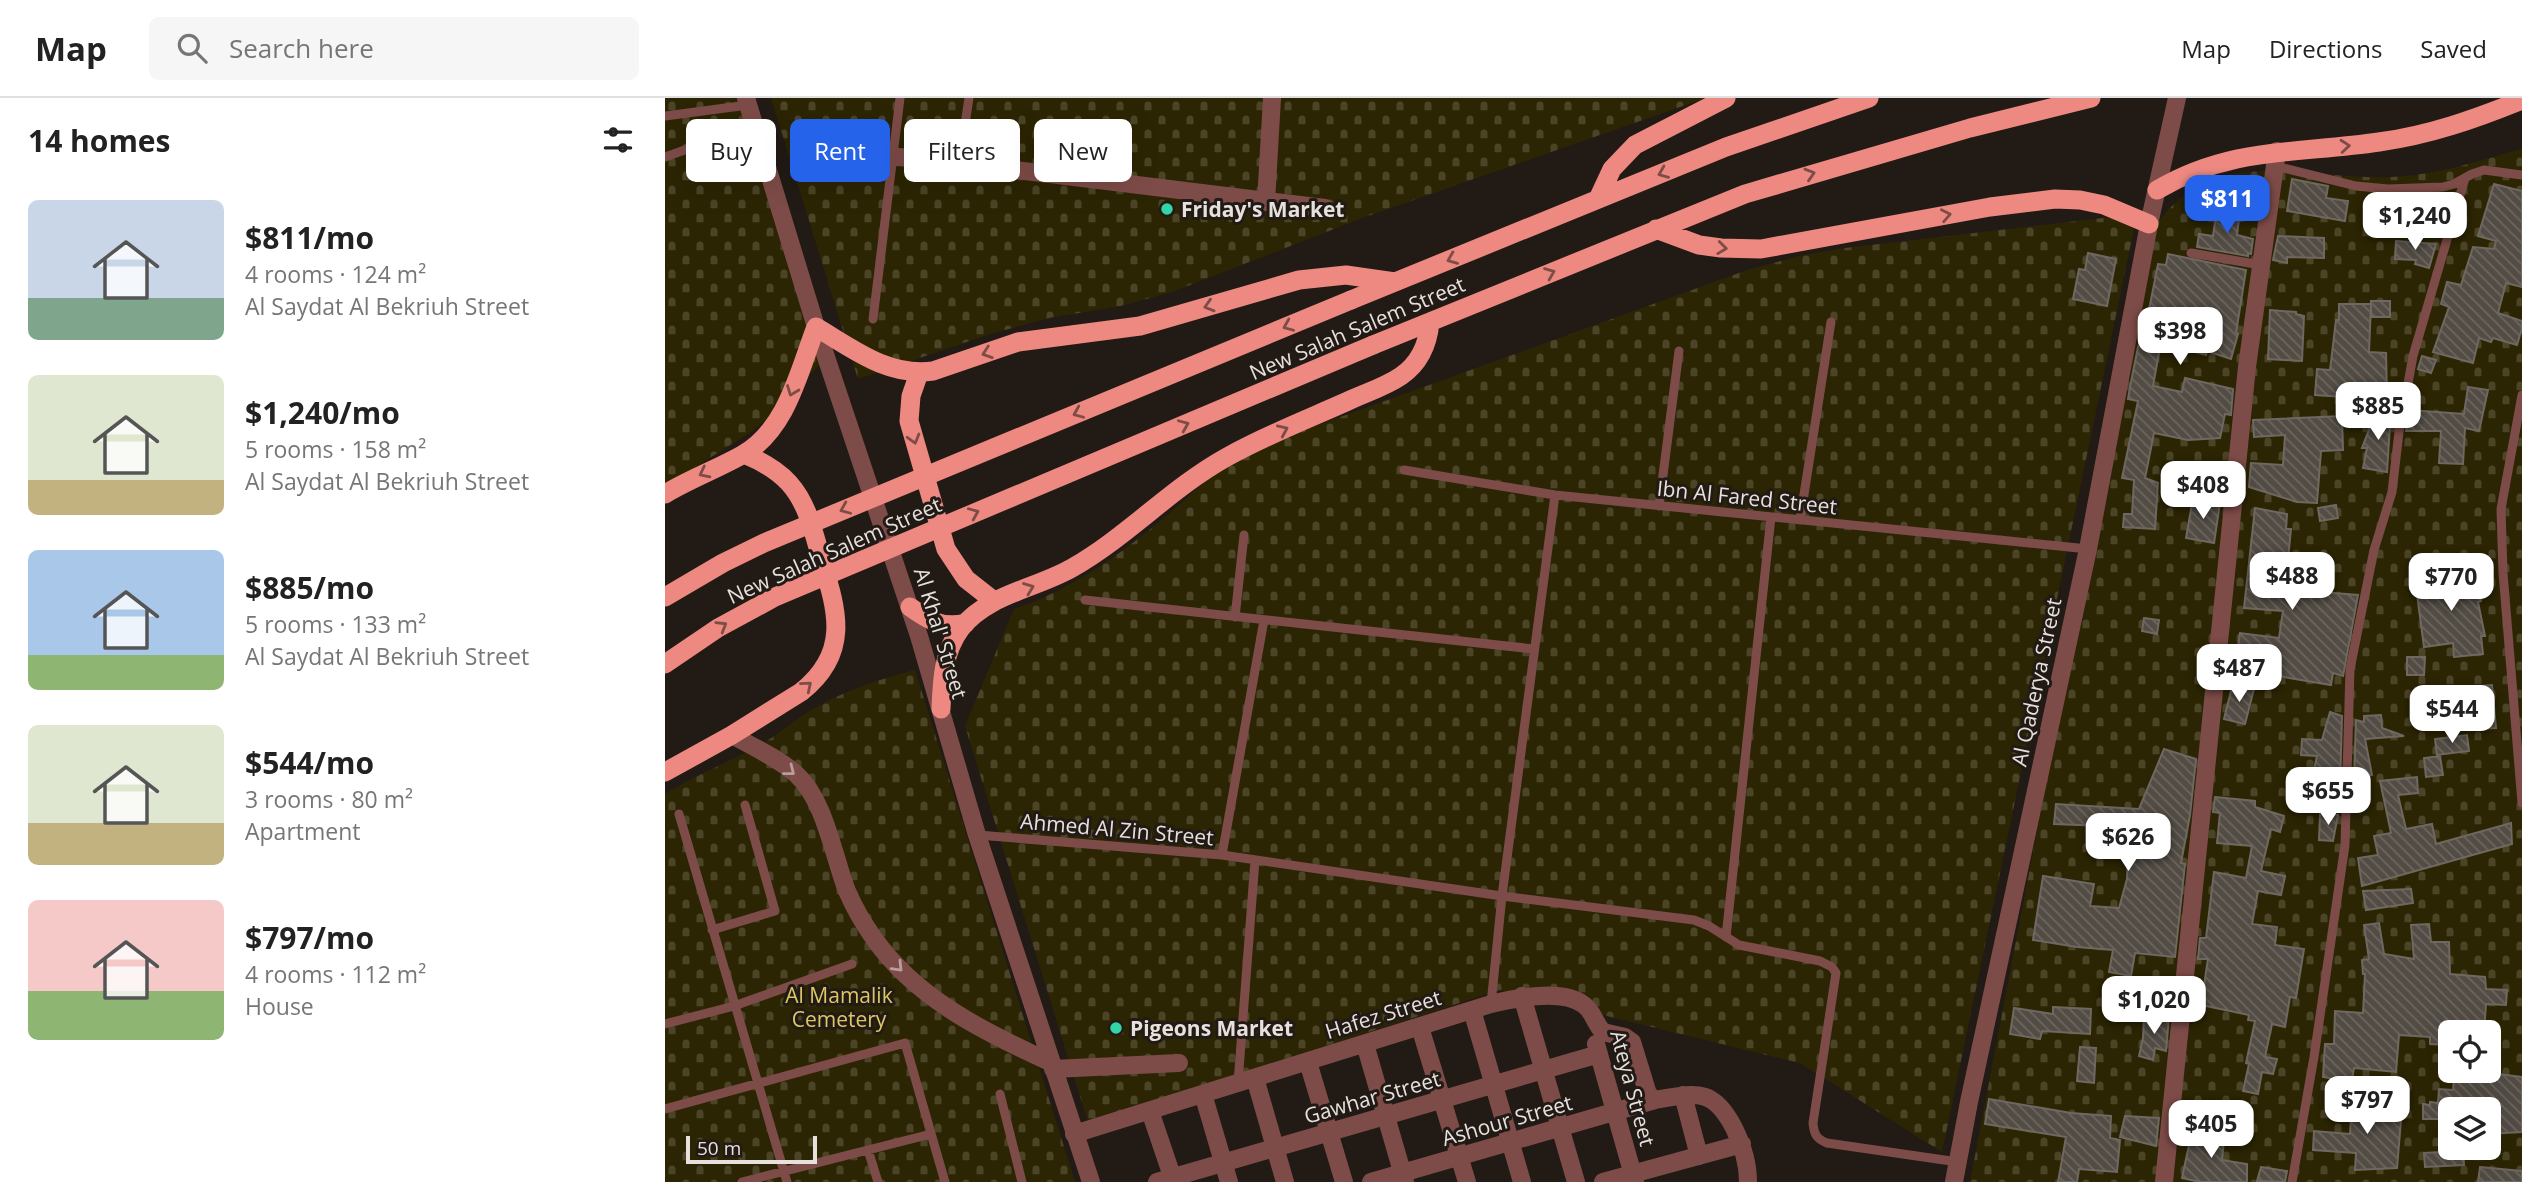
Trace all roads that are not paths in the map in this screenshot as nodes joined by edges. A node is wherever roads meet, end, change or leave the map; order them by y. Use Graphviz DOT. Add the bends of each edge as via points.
graph roads {
  1 [pos="900,98"];
  2 [pos="969,98"];
  3 [pos="1272,98"];
  4 [pos="1726,98"];
  5 [pos="1869,98"];
  6 [pos="2091,98"];
  7 [pos="2177,98"];
  8 [pos="2522,100"];
  9 [pos="747,102"];
  10 [pos="665,116"];
  11 [pos="753,119"];
  12 [pos="966,119"];
  13 [pos="686,150"];
  14 [pos="890,156"];
  15 [pos="893,156"];
  16 [pos="665,157"];
  17 [pos="904,157"];
  18 [pos="2276,158"];
  19 [pos="1020,171"];
  20 [pos="2522,175"];
  21 [pos="2465,178"];
  22 [pos="772,182"];
  23 [pos="2157,190"];
  24 [pos="1598,199"];
  25 [pos="1266,202"];
  26 [pos="1325,208"];
  27 [pos="2149,224"];
  28 [pos="1656,229"];
  29 [pos="2191,253"];
  30 [pos="2261,265"];
  31 [pos="1395,282"];
  32 [pos="873,319"];
  33 [pos="1430,322"];
  34 [pos="1831,322"];
  35 [pos="816,327"];
  36 [pos="1678,351"];
  37 [pos="919,373"];
  38 [pos="2522,396"];
  39 [pos="744,454"];
  40 [pos="1404,470"];
  41 [pos="665,494"];
  42 [pos="1555,495"];
  43 [pos="1659,506"];
  44 [pos="1771,517"];
  45 [pos="1800,520"];
  46 [pos="1244,536"];
  47 [pos="2088,549"];
  48 [pos="665,597"];
  49 [pos="1085,600"];
  50 [pos="994,601"];
  51 [pos="910,607"];
  52 [pos="1235,617"];
  53 [pos="1264,620"];
  54 [pos="966,622"];
  55 [pos="1534,649"];
  56 [pos="665,664"];
  57 [pos="2517,683"];
  58 [pos="941,709"];
  59 [pos="732,735"];
  60 [pos="665,772"];
  61 [pos="2522,803"];
  62 [pos="745,805"];
  63 [pos="679,814"];
  64 [pos="977,835"];
  65 [pos="1222,855"];
  66 [pos="1255,860"];
  67 [pos="1502,896"];
  68 [pos="712,930"];
  69 [pos="1726,937"];
  70 [pos="852,964"];
  71 [pos="1522,996"];
  72 [pos="1491,1003"];
  73 [pos="734,1006"];
  74 [pos="1587,1007"];
  75 [pos="1472,1010"];
  76 [pos="665,1024"];
  77 [pos="1420,1027"];
  78 [pos="1365,1044"];
  79 [pos="1599,1054"];
  80 [pos="1308,1062"];
  81 [pos="1179,1063"];
  82 [pos="1052,1066"];
  83 [pos="1543,1070"];
  84 [pos="1255,1078"];
  85 [pos="1238,1083"];
  86 [pos="758,1085"];
  87 [pos="1494,1085"];
  88 [pos="1000,1094"];
  89 [pos="1203,1094"];
  90 [pos="1683,1095"];
  91 [pos="1443,1100"];
  92 [pos="1655,1100"];
  93 [pos="665,1109"];
  94 [pos="1150,1111"];
  95 [pos="1615,1112"];
  96 [pos="1386,1117"];
  97 [pos="1560,1128"];
  98 [pos="1329,1133"];
  99 [pos="931,1134"];
  100 [pos="1074,1134"];
  101 [pos="1511,1142"];
  102 [pos="1742,1144"];
  103 [pos="1276,1149"];
  104 [pos="868,1150"];
  105 [pos="1699,1156"];
  106 [pos="1460,1157"];
  107 [pos="1958,1162"];
  108 [pos="1223,1164"];
  109 [pos="783,1170"];
  110 [pos="1404,1178"];
  111 [pos="1634,1178"];
  112 [pos="1168,1180"];
  113 [pos="742,1182"];
  114 [pos="787,1182"];
  115 [pos="878,1182"];
  116 [pos="945,1182"];
  117 [pos="1022,1182"];
  118 [pos="1091,1182"];
  119 [pos="1229,1182"];
  120 [pos="1285,1182"];
  121 [pos="1344,1182"];
  122 [pos="1371,1182"];
  123 [pos="1467,1182"];
  124 [pos="1522,1182"];
  125 [pos="1576,1182"];
  126 [pos="1603,1182"];
  127 [pos="1748,1182"];
  128 [pos="1954,1182"];
  129 [pos="2164,1182"];
  130 [pos="2292,1182"];
  1 -- 15 [label="lane"];
  2 -- 12 [label="lane"];
  3 -- 25 [label="street"];
  4 -- 24 [label="highway" via="1635,145 1612,169"];
  5 -- 24 [label="highway, New Salah Salem Street, one-way" via="1726,147"];
  28 -- 6 [label="highway, New Salah Salem Street, one-way" via="1745,194"];
  7 -- 23 [label="street, Al Qaderya Street"];
  18 -- 8 [label="highway, one-way" via="2416,136"];
  9 -- 10 [label="lane"];
  9 -- 11 [label="street, Al Khal' Street"];
  13 -- 16 [label="lane"];
  14 -- 15 [label="street"];
  15 -- 17 [label="street"];
  15 -- 32 [label="lane"];
  18 -- 21 [label="lane" via="2356,186 2442,187"];
  18 -- 23 [label="highway" via="2215,163"];
  18 -- 30 [label="street"];
  19 -- 25 [label="street"];
  20 -- 21 [label="lane" via="2484,170"];
  21 -- 130 [label="lane" via="2413,356 2392,492 2374,550 2350,669 2345,845"];
  22 -- 35 [label="street, Al Khal' Street"];
  23 -- 27 [label="street, Al Qaderya Street"];
  24 -- 31 [label="highway, New Salah Salem Street, one-way"];
  25 -- 26 [label="street"];
  28 -- 27 [label="highway, one-way" via="1699,244 1761,249 2055,199 2104,205"];
  27 -- 47 [label="street, Al Qaderya Street"];
  33 -- 28 [label="highway, New Salah Salem Street, one-way"];
  29 -- 30 [label="lane"];
  30 -- 129 [label="street"];
  31 -- 37 [label="highway, one-way" via="1346,275 1299,279 1159,321 1018,342"];
  31 -- 48 [label="highway, New Salah Salem Street, one-way, bridge" via="764,543"];
  50 -- 33 [label="highway, one-way" via="1044,582 1090,557 1225,458 1400,377 1422,353"];
  56 -- 33 [label="highway, New Salah Salem Street, one-way, bridge" via="775,597"];
  34 -- 45 [label="lane"];
  35 -- 37 [label="highway" via="880,364"];
  35 -- 39 [label="highway, one-way" via="784,410 768,433"];
  35 -- 51 [label="street, Al Khal' Street"];
  36 -- 43 [label="lane"];
  37 -- 50 [label="highway, one-way" via="909,421 946,549 966,579"];
  38 -- 57 [label="lane" via="2501,509 2503,573"];
  39 -- 41 [label="highway, one-way"];
  59 -- 39 [label="highway, one-way" via="811,684 827,664 837,625 834,599 799,497 775,470"];
  40 -- 42 [label="lane, Ibn Al Fared Street"];
  42 -- 43 [label="lane, Ibn Al Fared Street"];
  42 -- 55 [label="lane"];
  43 -- 44 [label="lane, Ibn Al Fared Street"];
  44 -- 45 [label="lane, Ibn Al Fared Street"];
  44 -- 69 [label="lane"];
  45 -- 47 [label="lane, Ibn Al Fared Street"];
  46 -- 52 [label="lane"];
  47 -- 107 [label="street, Al Qaderya Street"];
  49 -- 52 [label="lane"];
  50 -- 54 [label="highway"];
  51 -- 54 [label="highway" via="942,625"];
  51 -- 58 [label="street, Al Khal' Street"];
  52 -- 53 [label="lane"];
  53 -- 55 [label="lane"];
  53 -- 65 [label="lane"];
  54 -- 58 [label="highway" via="950,644"];
  55 -- 67 [label="lane"];
  57 -- 61 [label="lane"];
  58 -- 64 [label="street, Al Khal' Street"];
  59 -- 60 [label="highway"];
  59 -- 82 [label="street, one-way" via="785,766 805,784 855,907 903,972 962,1017"];
  62 -- 68 [label="lane" via="775,911"];
  63 -- 68 [label="lane"];
  64 -- 65 [label="lane, Ahmed Al Zin Street"];
  64 -- 82 [label="street, Al Khal' Street"];
  65 -- 66 [label="lane, Ahmed Al Zin Street"];
  66 -- 67 [label="lane, Ahmed Al Zin Street"];
  66 -- 85 [label="lane"];
  67 -- 69 [label="lane, Ahmed Al Zin Street" via="1694,920"];
  67 -- 72 [label="lane"];
  68 -- 73 [label="lane"];
  69 -- 107 [label="lane, Ahmed Al Zin Street" via="1739,945 1820,961 1836,973 1814,1132 1819,1140"];
  70 -- 73 [label="lane"];
  71 -- 72 [label="street, Hafez Street"];
  71 -- 74 [label="street, Hafez Street" via="1571,998"];
  71 -- 83 [label="street"];
  72 -- 75 [label="street, Hafez Street"];
  73 -- 76 [label="lane"];
  73 -- 86 [label="lane"];
  74 -- 79 [label="street, Ateya Street"];
  74 -- 92 [label="street" via="1602,1032 1632,1042 1648,1094"];
  75 -- 77 [label="street, Hafez Street"];
  75 -- 87 [label="street"];
  77 -- 78 [label="street, Hafez Street"];
  77 -- 91 [label="street"];
  78 -- 80 [label="street, Hafez Street"];
  78 -- 96 [label="street"];
  79 -- 83 [label="street, Gawhar Street"];
  79 -- 95 [label="street, Ateya Street"];
  80 -- 84 [label="street, Hafez Street"];
  80 -- 98 [label="street"];
  81 -- 82 [label="street"];
  82 -- 100 [label="street, Al Khal' Street"];
  83 -- 87 [label="street, Gawhar Street"];
  83 -- 97 [label="street"];
  84 -- 85 [label="street, Hafez Street"];
  84 -- 103 [label="street"];
  85 -- 89 [label="street, Hafez Street"];
  86 -- 93 [label="lane"];
  86 -- 99 [label="lane" via="905,1043"];
  86 -- 109 [label="lane"];
  87 -- 91 [label="street, Gawhar Street"];
  87 -- 101 [label="street"];
  88 -- 117 [label="lane"];
  89 -- 94 [label="street, Hafez Street"];
  89 -- 108 [label="street"];
  90 -- 92 [label="street, Ashour Street"];
  90 -- 102 [label="street" via="1709,1097 1719,1103"];
  90 -- 105 [label="street"];
  91 -- 96 [label="street, Gawhar Street"];
  91 -- 106 [label="street"];
  92 -- 95 [label="street, Ashour Street"];
  94 -- 100 [label="street, Hafez Street"];
  94 -- 112 [label="street"];
  95 -- 97 [label="street, Ashour Street"];
  95 -- 111 [label="street, Ateya Street"];
  96 -- 98 [label="street, Gawhar Street"];
  96 -- 110 [label="street"];
  97 -- 101 [label="street, Ashour Street"];
  97 -- 125 [label="street"];
  98 -- 103 [label="street, Gawhar Street"];
  98 -- 121 [label="street"];
  99 -- 104 [label="lane"];
  99 -- 116 [label="lane"];
  100 -- 118 [label="street, Al Khal' Street"];
  101 -- 106 [label="street, Ashour Street"];
  101 -- 124 [label="street"];
  102 -- 105 [label="street"];
  102 -- 127 [label="street"];
  103 -- 108 [label="street, Gawhar Street"];
  103 -- 120 [label="street"];
  104 -- 109 [label="lane"];
  104 -- 115 [label="lane"];
  105 -- 111 [label="street"];
  106 -- 110 [label="street, Ashour Street"];
  106 -- 123 [label="street"];
  107 -- 128 [label="street, Al Qaderya Street"];
  108 -- 112 [label="street, Gawhar Street"];
  108 -- 119 [label="street"];
  109 -- 113 [label="lane"];
  109 -- 114 [label="lane"];
  110 -- 122 [label="street, Ashour Street"];
  111 -- 126 [label="street"];
}
